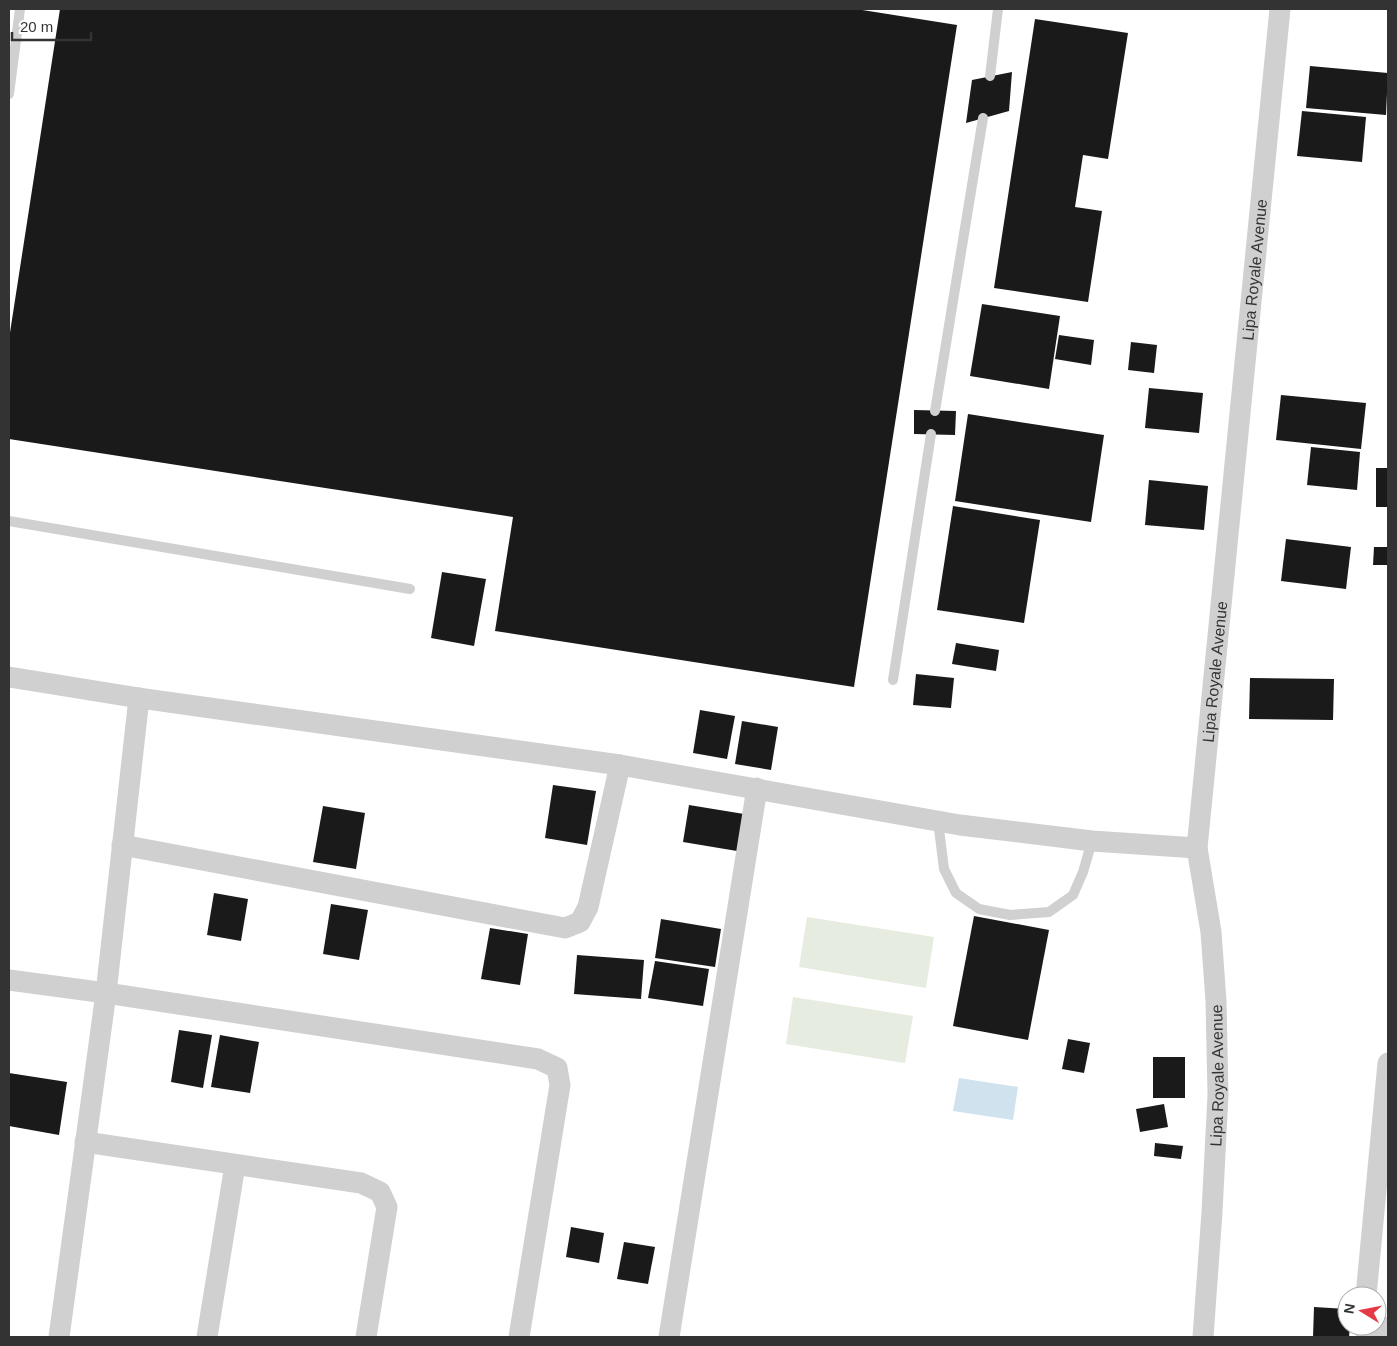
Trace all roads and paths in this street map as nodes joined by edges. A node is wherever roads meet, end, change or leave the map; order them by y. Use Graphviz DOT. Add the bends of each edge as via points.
graph roads {
  1 [pos="20,9"];
  2 [pos="998,9"];
  3 [pos="1280,9"];
  4 [pos="990,76"];
  5 [pos="9,94"];
  6 [pos="983,118"];
  7 [pos="935,411"];
  8 [pos="932,434"];
  9 [pos="9,521"];
  10 [pos="410,589"];
  11 [pos="9,677"];
  12 [pos="893,680"];
  13 [pos="139,698"];
  14 [pos="620,765"];
  15 [pos="758,788"];
  16 [pos="938,821"];
  17 [pos="1092,841"];
  18 [pos="122,846"];
  19 [pos="1197,848"];
  20 [pos="9,980"];
  21 [pos="106,993"];
  22 [pos="1388,1063"];
  23 [pos="1387,1086"];
  24 [pos="85,1142"];
  25 [pos="235,1165"];
  26 [pos="1381,1207"];
  27 [pos="1367,1286"];
  28 [pos="60,1337"];
  29 [pos="207,1337"];
  30 [pos="366,1337"];
  31 [pos="519,1337"];
  32 [pos="669,1337"];
  33 [pos="1203,1337"];
  1 -- 5 [label="lane"];
  2 -- 4 [label="lane"];
  3 -- 19 [label="street, Lipa Royale Avenue"];
  6 -- 7 [label="lane"];
  8 -- 12 [label="lane"];
  9 -- 10 [label="lane"];
  11 -- 13 [label="street"];
  13 -- 14 [label="street"];
  13 -- 18 [label="street"];
  14 -- 15 [label="street"];
  14 -- 18 [label="street" via="588,907 580,922 565,928"];
  15 -- 16 [label="street"];
  15 -- 32 [label="street"];
  16 -- 17 [label="street"];
  16 -- 17 [label="lane" via="944,869 956,893 979,909 1010,915 1049,912 1073,895"];
  17 -- 19 [label="street"];
  18 -- 21 [label="street"];
  19 -- 33 [label="street, Lipa Royale Avenue" via="1211,932 1218,1095"];
  20 -- 21 [label="street"];
  21 -- 24 [label="street"];
  21 -- 31 [label="street" via="538,1059 557,1068 560,1085"];
  22 -- 23 [label="street"];
  23 -- 26 [label="street"];
  24 -- 25 [label="street"];
  24 -- 28 [label="street"];
  25 -- 29 [label="street"];
  25 -- 30 [label="street" via="361,1183 380,1192 387,1207"];
  26 -- 27 [label="street"];
}
